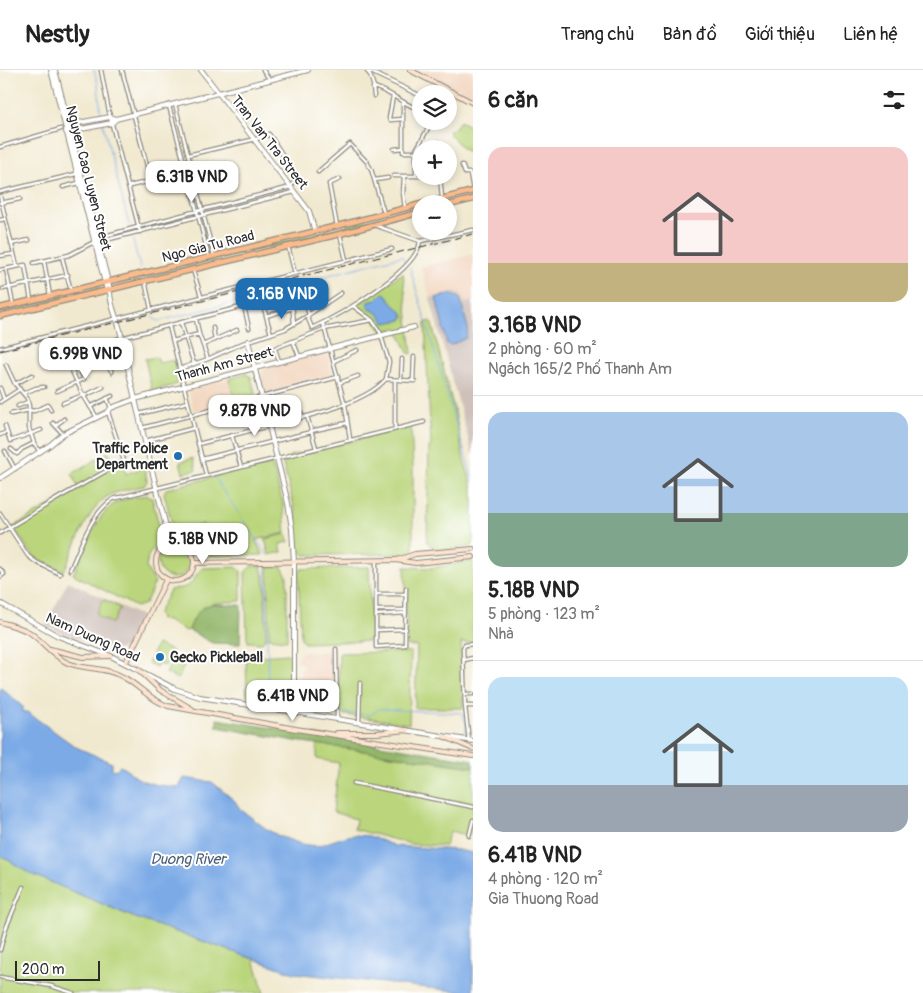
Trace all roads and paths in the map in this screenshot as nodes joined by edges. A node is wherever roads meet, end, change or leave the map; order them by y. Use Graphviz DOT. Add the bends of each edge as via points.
graph roads {
  1 [pos="50,70"];
  2 [pos="55,70"];
  3 [pos="101,70"];
  4 [pos="122,70"];
  5 [pos="201,70"];
  6 [pos="263,70"];
  7 [pos="308,70"];
  8 [pos="367,70"];
  9 [pos="410,70"];
  10 [pos="270,80"];
  11 [pos="436,85"];
  12 [pos="373,86"];
  13 [pos="412,92"];
  14 [pos="218,93"];
  15 [pos="374,96"];
  16 [pos="393,96"];
  17 [pos="457,96"];
  18 [pos="403,102"];
  19 [pos="473,103"];
  20 [pos="175,104"];
  21 [pos="169,106"];
  22 [pos="412,106"];
  23 [pos="133,115"];
  24 [pos="110,117"];
  25 [pos="116,119"];
  26 [pos="403,120"];
  27 [pos="112,123"];
  28 [pos="65,126"];
  29 [pos="68,131"];
  30 [pos="254,138"];
  31 [pos="0,147"];
  32 [pos="403,148"];
  33 [pos="394,149"];
  34 [pos="412,153"];
  35 [pos="188,155"];
  36 [pos="462,165"];
  37 [pos="186,172"];
  38 [pos="318,172"];
  39 [pos="77,174"];
  40 [pos="394,176"];
  41 [pos="412,176"];
  42 [pos="404,177"];
  43 [pos="388,178"];
  44 [pos="340,179"];
  45 [pos="374,180"];
  46 [pos="151,181"];
  47 [pos="79,183"];
  48 [pos="129,186"];
  49 [pos="63,187"];
  50 [pos="291,187"];
  51 [pos="473,190"];
  52 [pos="0,192"];
  53 [pos="294,192"];
  54 [pos="454,195"];
  55 [pos="0,196"];
  56 [pos="20,199"];
  57 [pos="473,199"];
  58 [pos="1,203"];
  59 [pos="457,203"];
  60 [pos="412,206"];
  61 [pos="406,208"];
  62 [pos="202,209"];
  63 [pos="197,211"];
  64 [pos="2,212"];
  65 [pos="384,213"];
  66 [pos="412,214"];
  67 [pos="204,215"];
  68 [pos="198,217"];
  69 [pos="5,219"];
  70 [pos="0,220"];
  71 [pos="373,225"];
  72 [pos="337,226"];
  73 [pos="139,227"];
  74 [pos="473,230"];
  75 [pos="140,232"];
  76 [pos="208,232"];
  77 [pos="315,232"];
  78 [pos="203,234"];
  79 [pos="340,234"];
  80 [pos="29,240"];
  81 [pos="97,241"];
  82 [pos="420,241"];
  83 [pos="12,244"];
  84 [pos="288,246"];
  85 [pos="392,249"];
  86 [pos="14,253"];
  87 [pos="0,256"];
  88 [pos="62,256"];
  89 [pos="212,257"];
  90 [pos="346,260"];
  91 [pos="44,261"];
  92 [pos="34,264"];
  93 [pos="17,266"];
  94 [pos="6,269"];
  95 [pos="0,270"];
  96 [pos="193,270"];
  97 [pos="295,274"];
  98 [pos="68,275"];
  99 [pos="47,280"];
  100 [pos="144,281"];
  101 [pos="106,282"];
  102 [pos="28,284"];
  103 [pos="10,288"];
  104 [pos="4,290"];
  105 [pos="71,291"];
  106 [pos="109,292"];
  107 [pos="341,293"];
  108 [pos="288,295"];
  109 [pos="50,296"];
  110 [pos="201,296"];
  111 [pos="31,301"];
  112 [pos="262,301"];
  113 [pos="14,305"];
  114 [pos="244,306"];
  115 [pos="353,306"];
  116 [pos="0,308"];
  117 [pos="293,308"];
  118 [pos="151,309"];
  119 [pos="0,316"];
  120 [pos="266,316"];
  121 [pos="308,316"];
  122 [pos="117,318"];
  123 [pos="196,318"];
  124 [pos="372,320"];
  125 [pos="181,322"];
  126 [pos="323,323"];
  127 [pos="294,324"];
  128 [pos="169,325"];
  129 [pos="414,326"];
  130 [pos="213,328"];
  131 [pos="249,328"];
  132 [pos="324,329"];
  133 [pos="237,330"];
  134 [pos="199,334"];
  135 [pos="271,334"];
  136 [pos="380,336"];
  137 [pos="121,338"];
  138 [pos="185,338"];
  139 [pos="215,340"];
  140 [pos="293,340"];
  141 [pos="173,341"];
  142 [pos="248,342"];
  143 [pos="203,345"];
  144 [pos="87,347"];
  145 [pos="0,348"];
  146 [pos="331,348"];
  147 [pos="77,349"];
  148 [pos="97,349"];
  149 [pos="275,349"];
  150 [pos="357,350"];
  151 [pos="63,352"];
  152 [pos="87,356"];
  153 [pos="299,356"];
  154 [pos="252,357"];
  155 [pos="414,357"];
  156 [pos="104,358"];
  157 [pos="208,359"];
  158 [pos="402,359"];
  159 [pos="126,360"];
  160 [pos="279,361"];
  161 [pos="334,361"];
  162 [pos="96,362"];
  163 [pos="194,364"];
  164 [pos="6,365"];
  165 [pos="109,366"];
  166 [pos="255,368"];
  167 [pos="179,369"];
  168 [pos="112,372"];
  169 [pos="32,375"];
  170 [pos="358,376"];
  171 [pos="338,377"];
  172 [pos="386,379"];
  173 [pos="395,380"];
  174 [pos="401,380"];
  175 [pos="77,382"];
  176 [pos="339,383"];
  177 [pos="15,384"];
  178 [pos="183,386"];
  179 [pos="44,387"];
  180 [pos="103,387"];
  181 [pos="0,388"];
  182 [pos="20,389"];
  183 [pos="58,391"];
  184 [pos="24,393"];
  185 [pos="83,396"];
  186 [pos="112,396"];
  187 [pos="107,398"];
  188 [pos="262,398"];
  189 [pos="4,399"];
  190 [pos="135,399"];
  191 [pos="0,402"];
  192 [pos="28,402"];
  193 [pos="188,402"];
  194 [pos="63,403"];
  195 [pos="297,405"];
  196 [pos="344,405"];
  197 [pos="18,406"];
  198 [pos="90,407"];
  199 [pos="29,410"];
  200 [pos="51,410"];
  201 [pos="109,410"];
  202 [pos="11,414"];
  203 [pos="139,414"];
  204 [pos="190,415"];
  205 [pos="96,416"];
  206 [pos="307,416"];
  207 [pos="303,417"];
  208 [pos="64,420"];
  209 [pos="424,422"];
  210 [pos="347,423"];
  211 [pos="5,426"];
  212 [pos="269,426"];
  213 [pos="142,428"];
  214 [pos="194,428"];
  215 [pos="395,428"];
  216 [pos="41,430"];
  217 [pos="311,431"];
  218 [pos="7,432"];
  219 [pos="30,433"];
  220 [pos="63,434"];
  221 [pos="0,435"];
  222 [pos="232,436"];
  223 [pos="350,439"];
  224 [pos="145,441"];
  225 [pos="273,441"];
  226 [pos="34,443"];
  227 [pos="198,444"];
  228 [pos="316,448"];
  229 [pos="11,449"];
  230 [pos="5,451"];
  231 [pos="236,451"];
  232 [pos="40,452"];
  233 [pos="277,458"];
  234 [pos="202,460"];
  235 [pos="241,467"];
  236 [pos="15,469"];
  237 [pos="206,475"];
  238 [pos="0,478"];
  239 [pos="156,488"];
  240 [pos="0,513"];
  241 [pos="9,527"];
  242 [pos="0,533"];
  243 [pos="170,543"];
  244 [pos="473,549"];
  245 [pos="473,557"];
  246 [pos="395,560"];
  247 [pos="376,561"];
  248 [pos="294,562"];
  249 [pos="194,563"];
  250 [pos="0,569"];
  251 [pos="70,570"];
  252 [pos="60,574"];
  253 [pos="0,577"];
  254 [pos="166,580"];
  255 [pos="406,588"];
  256 [pos="376,594"];
  257 [pos="406,594"];
  258 [pos="0,603"];
  259 [pos="376,610"];
  260 [pos="406,612"];
  261 [pos="376,615"];
  262 [pos="0,622"];
  263 [pos="376,630"];
  264 [pos="406,630"];
  265 [pos="473,644"];
  266 [pos="48,649"];
  267 [pos="336,650"];
  268 [pos="110,656"];
  269 [pos="473,658"];
  270 [pos="464,660"];
  271 [pos="126,662"];
  272 [pos="138,669"];
  273 [pos="360,683"];
  274 [pos="465,694"];
  275 [pos="473,694"];
  276 [pos="465,706"];
  277 [pos="473,706"];
  278 [pos="196,712"];
  279 [pos="294,712"];
  280 [pos="337,719"];
  281 [pos="359,723"];
  282 [pos="469,727"];
  283 [pos="473,728"];
  284 [pos="407,730"];
  285 [pos="316,732"];
  286 [pos="443,736"];
  287 [pos="471,741"];
  288 [pos="473,749"];
  289 [pos="473,756"];
  290 [pos="354,783"];
  291 [pos="473,807"];
  292 [pos="473,820"];
  293 [pos="469,836"];
  294 [pos="24,887"];
  295 [pos="0,950"];
  296 [pos="0,977"];
  297 [pos="73,993"];
  1 -- 28 [label="street, Nguyen Cao Luyen Street"];
  2 -- 28 [label="street, Nguyen Cao Luyen Street"];
  3 -- 24 [label="street"];
  4 -- 23 [label="street"];
  5 -- 14 [label="street, Tran Van Tra Street"];
  6 -- 10 [label="street"];
  7 -- 10 [label="street"];
  8 -- 12 [label="street"];
  8 -- 13 [label="street"];
  9 -- 11 [label="main road"];
  10 -- 14 [label="street"];
  12 -- 15 [label="street"];
  12 -- 16 [label="street"];
  14 -- 20 [label="street"];
  14 -- 30 [label="street, Tran Van Tra Street"];
  16 -- 18 [label="street"];
  16 -- 26 [label="street" via="389,118"];
  17 -- 19 [label="main road"];
  18 -- 22 [label="street"];
  18 -- 26 [label="street"];
  20 -- 21 [label="street"];
  20 -- 35 [label="street"];
  21 -- 23 [label="street"];
  21 -- 37 [label="street"];
  23 -- 25 [label="street"];
  23 -- 46 [label="street"];
  24 -- 25 [label="street"];
  24 -- 27 [label="street"];
  24 -- 28 [label="street"];
  25 -- 27 [label="street"];
  26 -- 32 [label="street"];
  27 -- 29 [label="street"];
  27 -- 48 [label="street"];
  28 -- 29 [label="street, Nguyen Cao Luyen Street"];
  28 -- 31 [label="street"];
  29 -- 39 [label="street, Nguyen Cao Luyen Street"];
  29 -- 81 [label="street, Nguyen Cao Luyen Street"];
  30 -- 35 [label="street"];
  30 -- 50 [label="street, Tran Van Tra Street"];
  30 -- 50 [label="street" via="269,134 293,171 295,180"];
  32 -- 33 [label="street"];
  32 -- 34 [label="street" via="404,152"];
  35 -- 62 [label="street"];
  36 -- 51 [label="street" via="465,173 470,173"];
  37 -- 46 [label="street"];
  37 -- 63 [label="street"];
  38 -- 45 [label="street" via="350,144 367,162"];
  39 -- 47 [label="street, Nguyen Cao Luyen Street"];
  39 -- 52 [label="street"];
  40 -- 42 [label="street"];
  41 -- 42 [label="street"];
  42 -- 61 [label="street"];
  43 -- 45 [label="street"];
  44 -- 72 [label="street" via="329,183"];
  45 -- 65 [label="street"];
  46 -- 48 [label="street"];
  47 -- 49 [label="street"];
  47 -- 81 [label="street, Nguyen Cao Luyen Street"];
  48 -- 73 [label="street"];
  50 -- 53 [label="street, Tran Van Tra Street"];
  50 -- 62 [label="street"];
  51 -- 54 [label="main road, Ngo Gia Tu Road"];
  53 -- 67 [label="street"];
  53 -- 77 [label="street, Tran Van Tra Street" via="309,211"];
  55 -- 58 [label="street"];
  56 -- 58 [label="street"];
  57 -- 59 [label="main road"];
  58 -- 64 [label="street"];
  60 -- 61 [label="main road, Ngo Gia Tu Road"];
  61 -- 65 [label="main road, Ngo Gia Tu Road"];
  62 -- 63 [label="street"];
  62 -- 67 [label="street"];
  63 -- 68 [label="street"];
  63 -- 73 [label="street"];
  64 -- 69 [label="street"];
  65 -- 72 [label="main road, Ngo Gia Tu Road"];
  66 -- 71 [label="main road, Ngo Gia Tu Road"];
  67 -- 68 [label="street"];
  67 -- 76 [label="street"];
  68 -- 75 [label="street"];
  68 -- 78 [label="street"];
  69 -- 70 [label="street"];
  69 -- 83 [label="street"];
  71 -- 79 [label="main road, Ngo Gia Tu Road"];
  71 -- 82 [label="street"];
  72 -- 77 [label="main road, Ngo Gia Tu Road"];
  73 -- 75 [label="street"];
  73 -- 81 [label="street"];
  74 -- 82 [label="street"];
  75 -- 81 [label="street"];
  76 -- 78 [label="street"];
  76 -- 89 [label="street"];
  77 -- 89 [label="main road, Ngo Gia Tu Road"];
  78 -- 89 [label="street"];
  79 -- 84 [label="main road, Ngo Gia Tu Road"];
  79 -- 90 [label="street"];
  80 -- 83 [label="street"];
  81 -- 88 [label="street"];
  81 -- 101 [label="street, Nguyen Cao Luyen Street"];
  82 -- 115 [label="street" via="420,247 410,262 397,275"];
  83 -- 86 [label="street"];
  84 -- 96 [label="main road, Ngo Gia Tu Road"];
  84 -- 97 [label="street"];
  85 -- 90 [label="street"];
  86 -- 87 [label="street"];
  86 -- 93 [label="street"];
  88 -- 91 [label="street"];
  88 -- 98 [label="street"];
  89 -- 101 [label="main road, Ngo Gia Tu Road"];
  90 -- 97 [label="street"];
  91 -- 92 [label="street"];
  91 -- 99 [label="street"];
  93 -- 94 [label="street"];
  93 -- 102 [label="street" via="25,265"];
  94 -- 95 [label="street"];
  94 -- 103 [label="street"];
  96 -- 100 [label="main road, Ngo Gia Tu Road"];
  96 -- 110 [label="street"];
  97 -- 110 [label="street"];
  98 -- 99 [label="street"];
  98 -- 105 [label="street"];
  99 -- 102 [label="street"];
  99 -- 109 [label="street"];
  100 -- 106 [label="main road, Ngo Gia Tu Road"];
  100 -- 118 [label="street"];
  101 -- 105 [label="main road, Ngo Gia Tu Road"];
  101 -- 106 [label="street, Nguyen Cao Luyen Street"];
  102 -- 103 [label="street"];
  102 -- 111 [label="street"];
  103 -- 104 [label="street"];
  103 -- 113 [label="street"];
  105 -- 109 [label="main road, Ngo Gia Tu Road"];
  106 -- 119 [label="main road, Ngo Gia Tu Road"];
  106 -- 122 [label="street, Nguyen Cao Luyen Street"];
  107 -- 121 [label="street"];
  108 -- 112 [label="street"];
  108 -- 117 [label="street"];
  108 -- 121 [label="street" via="302,291"];
  109 -- 111 [label="main road, Ngo Gia Tu Road"];
  110 -- 118 [label="street"];
  111 -- 113 [label="main road, Ngo Gia Tu Road"];
  112 -- 114 [label="street"];
  112 -- 120 [label="street"];
  113 -- 116 [label="main road, Ngo Gia Tu Road"];
  114 -- 123 [label="street"];
  114 -- 131 [label="street"];
  115 -- 124 [label="street"];
  115 -- 126 [label="street"];
  117 -- 120 [label="street"];
  117 -- 127 [label="street"];
  118 -- 122 [label="street"];
  120 -- 135 [label="street"];
  121 -- 126 [label="street" via="312,328"];
  121 -- 127 [label="street"];
  122 -- 137 [label="street, Nguyen Cao Luyen Street"];
  122 -- 145 [label="street"];
  123 -- 125 [label="street"];
  123 -- 134 [label="street"];
  124 -- 132 [label="street"];
  124 -- 136 [label="street"];
  125 -- 128 [label="street"];
  125 -- 138 [label="street"];
  126 -- 132 [label="street"];
  127 -- 135 [label="street"];
  128 -- 137 [label="street"];
  128 -- 141 [label="street"];
  129 -- 136 [label="street, Thanh Am Street"];
  130 -- 139 [label="street"];
  132 -- 140 [label="street"];
  132 -- 146 [label="street"];
  133 -- 139 [label="street"];
  134 -- 138 [label="street"];
  134 -- 143 [label="street"];
  135 -- 142 [label="street"];
  136 -- 146 [label="street, Thanh Am Street"];
  136 -- 172 [label="street" via="389,362"];
  137 -- 148 [label="street"];
  137 -- 159 [label="street, Nguyen Cao Luyen Street"];
  138 -- 141 [label="street"];
  138 -- 163 [label="street"];
  139 -- 143 [label="street"];
  140 -- 149 [label="street"];
  140 -- 153 [label="street"];
  141 -- 167 [label="street"];
  142 -- 154 [label="street"];
  142 -- 157 [label="street"];
  143 -- 157 [label="street"];
  144 -- 148 [label="street"];
  146 -- 153 [label="street, Thanh Am Street"];
  146 -- 161 [label="street"];
  147 -- 175 [label="street" via="80,357 75,360 84,379"];
  148 -- 152 [label="street"];
  148 -- 156 [label="street"];
  149 -- 154 [label="street"];
  149 -- 160 [label="street"];
  150 -- 161 [label="street"];
  151 -- 175 [label="street"];
  153 -- 160 [label="street, Thanh Am Street"];
  154 -- 166 [label="street"];
  155 -- 174 [label="street" via="414,381"];
  156 -- 162 [label="street"];
  156 -- 165 [label="street"];
  157 -- 163 [label="street"];
  158 -- 174 [label="street"];
  159 -- 165 [label="street"];
  159 -- 190 [label="street, Nguyen Cao Luyen Street"];
  160 -- 166 [label="street, Thanh Am Street"];
  161 -- 171 [label="street"];
  163 -- 167 [label="street"];
  164 -- 177 [label="street"];
  165 -- 168 [label="street"];
  166 -- 178 [label="street, Thanh Am Street"];
  166 -- 188 [label="street"];
  167 -- 178 [label="street"];
  169 -- 177 [label="street"];
  170 -- 176 [label="street"];
  171 -- 176 [label="street"];
  171 -- 188 [label="street"];
  172 -- 173 [label="street"];
  172 -- 196 [label="street" via="381,386"];
  173 -- 174 [label="street"];
  173 -- 215 [label="street"];
  175 -- 183 [label="street"];
  175 -- 185 [label="street"];
  176 -- 196 [label="street"];
  177 -- 182 [label="street"];
  178 -- 190 [label="street, Thanh Am Street"];
  178 -- 193 [label="street"];
  179 -- 184 [label="street"];
  180 -- 185 [label="street"];
  181 -- 189 [label="street"];
  182 -- 184 [label="street"];
  182 -- 189 [label="street"];
  184 -- 192 [label="street"];
  185 -- 194 [label="street"];
  185 -- 198 [label="street"];
  186 -- 187 [label="street"];
  187 -- 198 [label="street"];
  187 -- 201 [label="street"];
  188 -- 204 [label="street"];
  188 -- 212 [label="street"];
  189 -- 191 [label="street"];
  190 -- 201 [label="street, Thanh Am Street"];
  190 -- 203 [label="street, Nguyen Cao Luyen Street"];
  192 -- 197 [label="street"];
  192 -- 199 [label="street"];
  193 -- 203 [label="street"];
  193 -- 204 [label="street"];
  195 -- 207 [label="street"];
  196 -- 206 [label="street"];
  196 -- 210 [label="street"];
  198 -- 205 [label="street"];
  199 -- 200 [label="street" via="48,405"];
  199 -- 202 [label="street"];
  199 -- 219 [label="street"];
  201 -- 205 [label="street, Thanh Am Street"];
  201 -- 241 [label="street" via="124,461"];
  203 -- 213 [label="street, Nguyen Cao Luyen Street"];
  204 -- 213 [label="street"];
  204 -- 214 [label="street"];
  205 -- 220 [label="street, Thanh Am Street"];
  206 -- 207 [label="street"];
  206 -- 217 [label="street"];
  207 -- 212 [label="street"];
  208 -- 220 [label="street" via="55,424"];
  209 -- 215 [label="street"];
  210 -- 217 [label="street"];
  210 -- 223 [label="street"];
  211 -- 218 [label="street"];
  212 -- 222 [label="street"];
  212 -- 225 [label="street"];
  213 -- 224 [label="street, Nguyen Cao Luyen Street"];
  214 -- 224 [label="street"];
  214 -- 227 [label="street"];
  215 -- 223 [label="street"];
  216 -- 219 [label="street"];
  217 -- 225 [label="street"];
  217 -- 228 [label="street"];
  218 -- 219 [label="street" via="10,441"];
  218 -- 221 [label="street"];
  219 -- 226 [label="street"];
  220 -- 232 [label="street, Thanh Am Street"];
  222 -- 227 [label="street"];
  222 -- 231 [label="street"];
  223 -- 228 [label="street"];
  224 -- 239 [label="street, Nguyen Cao Luyen Street"];
  225 -- 231 [label="street"];
  225 -- 233 [label="street"];
  226 -- 229 [label="street" via="17,454"];
  226 -- 232 [label="street"];
  227 -- 234 [label="street"];
  228 -- 233 [label="street"];
  230 -- 236 [label="street"];
  231 -- 234 [label="street"];
  231 -- 235 [label="street"];
  232 -- 236 [label="street, Thanh Am Street"];
  233 -- 235 [label="street"];
  233 -- 248 [label="street" via="290,512"];
  234 -- 237 [label="street"];
  235 -- 237 [label="street"];
  236 -- 238 [label="street, Thanh Am Street"];
  237 -- 239 [label="street"];
  239 -- 243 [label="street, Nguyen Cao Luyen Street"];
  239 -- 251 [label="street" via="106,504 95,518"];
  240 -- 241 [label="street"];
  241 -- 242 [label="street"];
  241 -- 252 [label="street" via="32,560"];
  243 -- 249 [label="main road" via="188,548"];
  243 -- 254 [label="main road" via="161,549 155,560 158,572"];
  244 -- 246 [label="main road" via="415,554"];
  245 -- 246 [label="main road" via="416,563"];
  246 -- 247 [label="main road"];
  247 -- 248 [label="main road"];
  247 -- 256 [label="street"];
  248 -- 249 [label="main road"];
  248 -- 279 [label="street"];
  249 -- 254 [label="main road" via="184,579"];
  250 -- 253 [label="street" via="4,574"];
  254 -- 271 [label="main road"];
  255 -- 257 [label="street"];
  256 -- 257 [label="street"];
  256 -- 259 [label="street"];
  257 -- 260 [label="street"];
  258 -- 268 [label="street, Nam Duong Road" via="49,632"];
  259 -- 260 [label="street"];
  259 -- 261 [label="street"];
  260 -- 261 [label="street"];
  260 -- 264 [label="street"];
  261 -- 263 [label="street"];
  262 -- 266 [label="main road" via="26,630"];
  263 -- 264 [label="street"];
  263 -- 264 [label="street" via="376,647 403,647"];
  265 -- 270 [label="street" via="464,646"];
  266 -- 268 [label="main road" via="83,657"];
  266 -- 278 [label="main road" via="68,663 119,674 165,705"];
  267 -- 280 [label="street"];
  268 -- 271 [label="street, Nam Duong Road"];
  269 -- 270 [label="street"];
  270 -- 274 [label="street"];
  271 -- 272 [label="street, Nam Duong Road"];
  272 -- 278 [label="main road" via="160,690"];
  272 -- 279 [label="street, Nam Duong Road" via="174,689 200,697"];
  273 -- 281 [label="street"];
  274 -- 275 [label="street"];
  274 -- 276 [label="street"];
  276 -- 277 [label="street"];
  276 -- 282 [label="street"];
  278 -- 285 [label="main road"];
  279 -- 280 [label="street, Nam Duong Road"];
  280 -- 281 [label="street, Nam Duong Road"];
  281 -- 284 [label="street, Nam Duong Road"];
  282 -- 283 [label="street"];
  282 -- 287 [label="street"];
  284 -- 285 [label="main road" via="373,734"];
  284 -- 286 [label="street, Nam Duong Road"];
  285 -- 289 [label="main road"];
  286 -- 287 [label="street, Nam Duong Road"];
  286 -- 288 [label="main road"];
  290 -- 291 [label="street"];
  292 -- 293 [label="street"];
  294 -- 295 [label="street"];
  296 -- 297 [label="street"];
}
